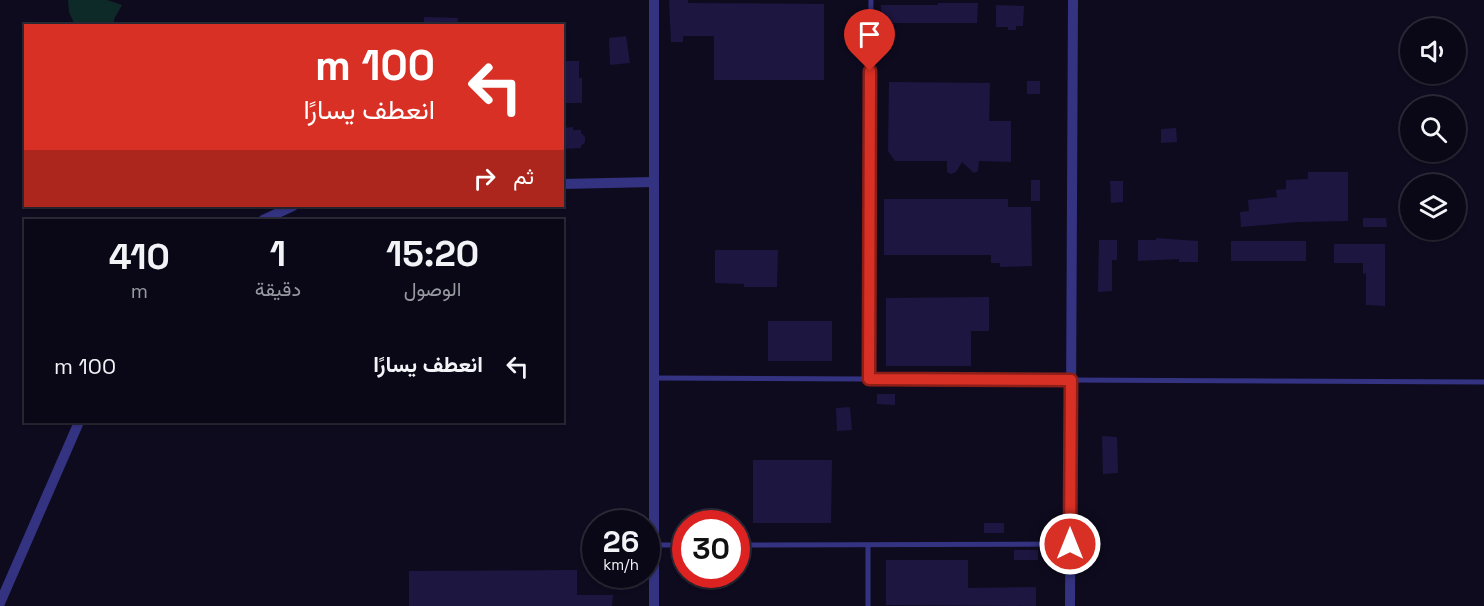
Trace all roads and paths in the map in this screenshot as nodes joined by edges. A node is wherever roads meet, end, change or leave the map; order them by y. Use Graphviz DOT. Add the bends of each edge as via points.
graph roads {
  1 [pos="654,0"];
  2 [pos="871,0"];
  3 [pos="1073,0"];
  4 [pos="654,182"];
  5 [pos="564,184"];
  6 [pos="291,207"];
  7 [pos="264,219"];
  8 [pos="654,378"];
  9 [pos="869,379"];
  10 [pos="1071,380"];
  11 [pos="1484,382"];
  12 [pos="79,423"];
  13 [pos="655,510"];
  14 [pos="1070,544"];
  15 [pos="750,545"];
  16 [pos="868,546"];
  17 [pos="654,588"];
  18 [pos="0,603"];
  19 [pos="654,606"];
  20 [pos="868,606"];
  21 [pos="1070,606"];
  1 -- 4 [label="street"];
  2 -- 9 [label="lane"];
  3 -- 10 [label="street"];
  4 -- 5 [label="street"];
  4 -- 8 [label="street"];
  6 -- 7 [label="street"];
  8 -- 9 [label="lane"];
  8 -- 13 [label="street"];
  9 -- 10 [label="lane"];
  10 -- 11 [label="lane"];
  10 -- 14 [label="street"];
  12 -- 18 [label="street"];
  14 -- 16 [label="lane"];
  14 -- 21 [label="street"];
  15 -- 16 [label="lane"];
  16 -- 20 [label="lane"];
  17 -- 19 [label="street"];
}
